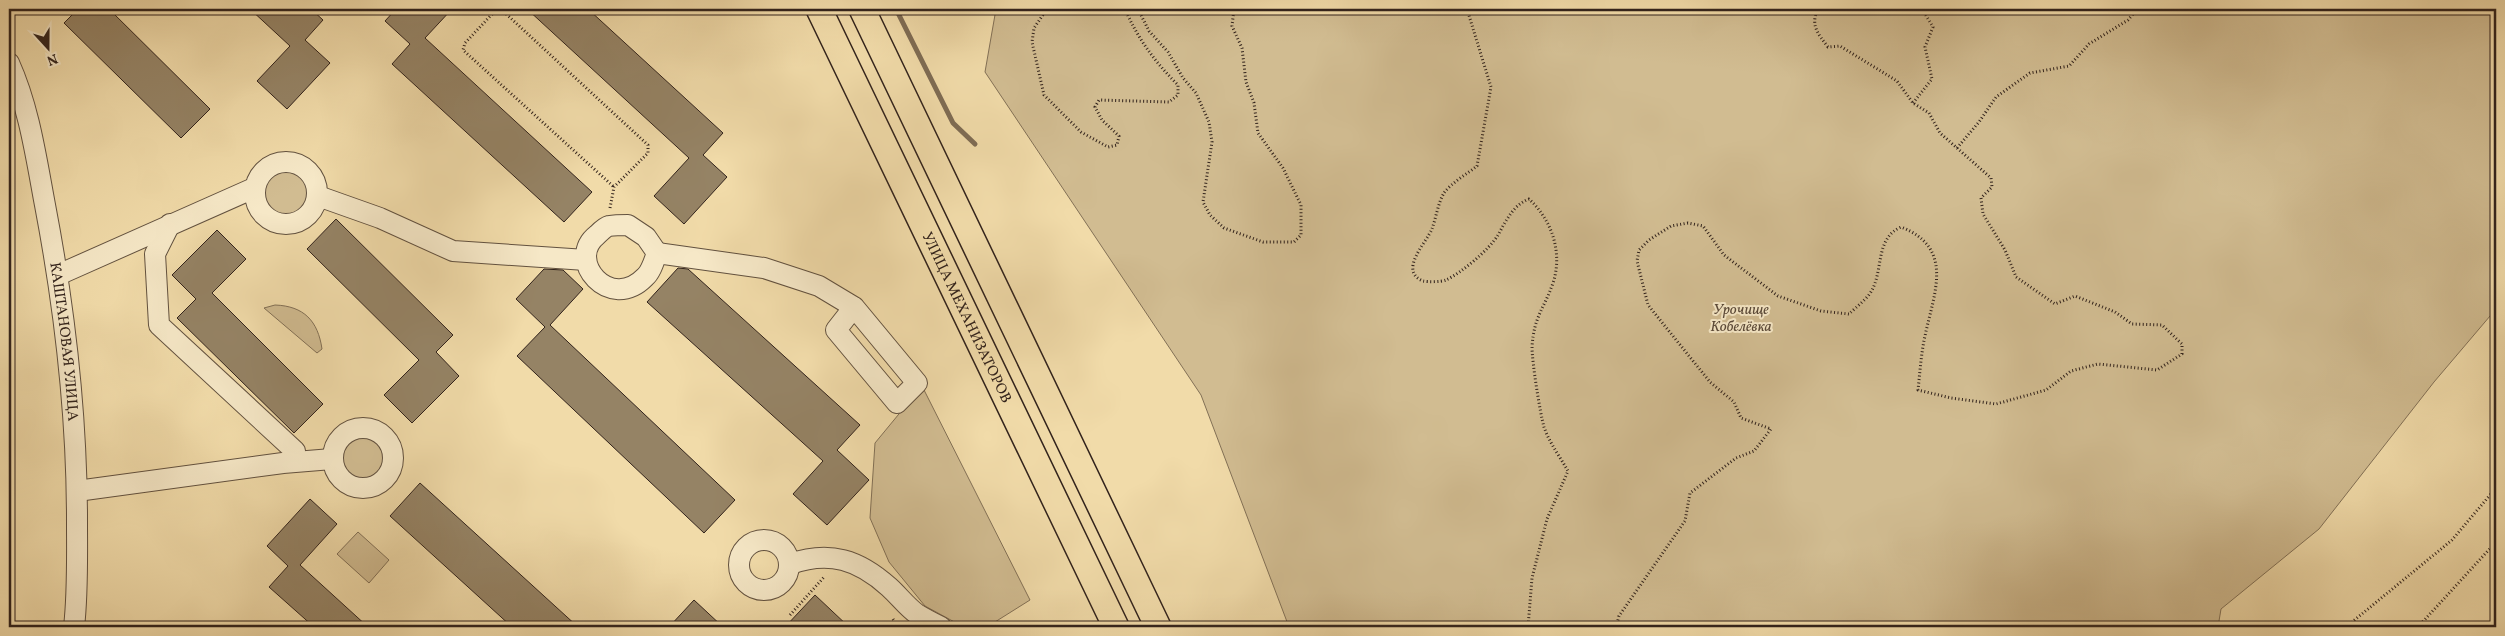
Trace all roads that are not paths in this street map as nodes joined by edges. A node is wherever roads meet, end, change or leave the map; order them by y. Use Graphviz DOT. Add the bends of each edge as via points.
graph roads {
  1 [pos="819,9"];
  2 [pos="862,9"];
  3 [pos="11,74"];
  4 [pos="254,188"];
  5 [pos="318,196"];
  6 [pos="170,224"];
  7 [pos="657,253"];
  8 [pos="586,260"];
  9 [pos="58,275"];
  10 [pos="854,307"];
  11 [pos="295,452"];
  12 [pos="332,460"];
  13 [pos="77,491"];
  14 [pos="790,564"];
  15 [pos="74,627"];
  16 [pos="941,627"];
  17 [pos="1116,627"];
  18 [pos="1158,627"];
  1 -- 17 [label="main road, УЛИЦА МЕХАНИЗАТОРОВ"];
  2 -- 18 [label="main road"];
  3 -- 9 [label="street, КАШТАНОВАЯ УЛИЦА" via="36,154"];
  4 -- 5 [label="street" via="260,173 273,163 290,161 305,167 315,180"];
  4 -- 5 [label="street" via="256,205 266,218 282,225 298,222 312,212"];
  4 -- 6 [label="street"];
  5 -- 8 [label="street" via="380,218 453,251"];
  6 -- 9 [label="street"];
  6 -- 11 [label="street" via="155,254 159,325"];
  7 -- 8 [label="street" via="646,237 628,225 607,226 591,239"];
  7 -- 8 [label="street" via="647,276 631,289 610,290 593,278"];
  7 -- 10 [label="street" via="764,268 818,286"];
  9 -- 13 [label="street, КАШТАНОВАЯ УЛИЦА" via="68,350"];
  10 -- 10 [label="street" via="917,383 897,403 836,330"];
  12 -- 13 [label="street"];
  13 -- 15 [label="street, КАШТАНОВАЯ УЛИЦА" via="78,561"];
  14 -- 16 [label="street" via="828,558 862,565 916,614"];
}
